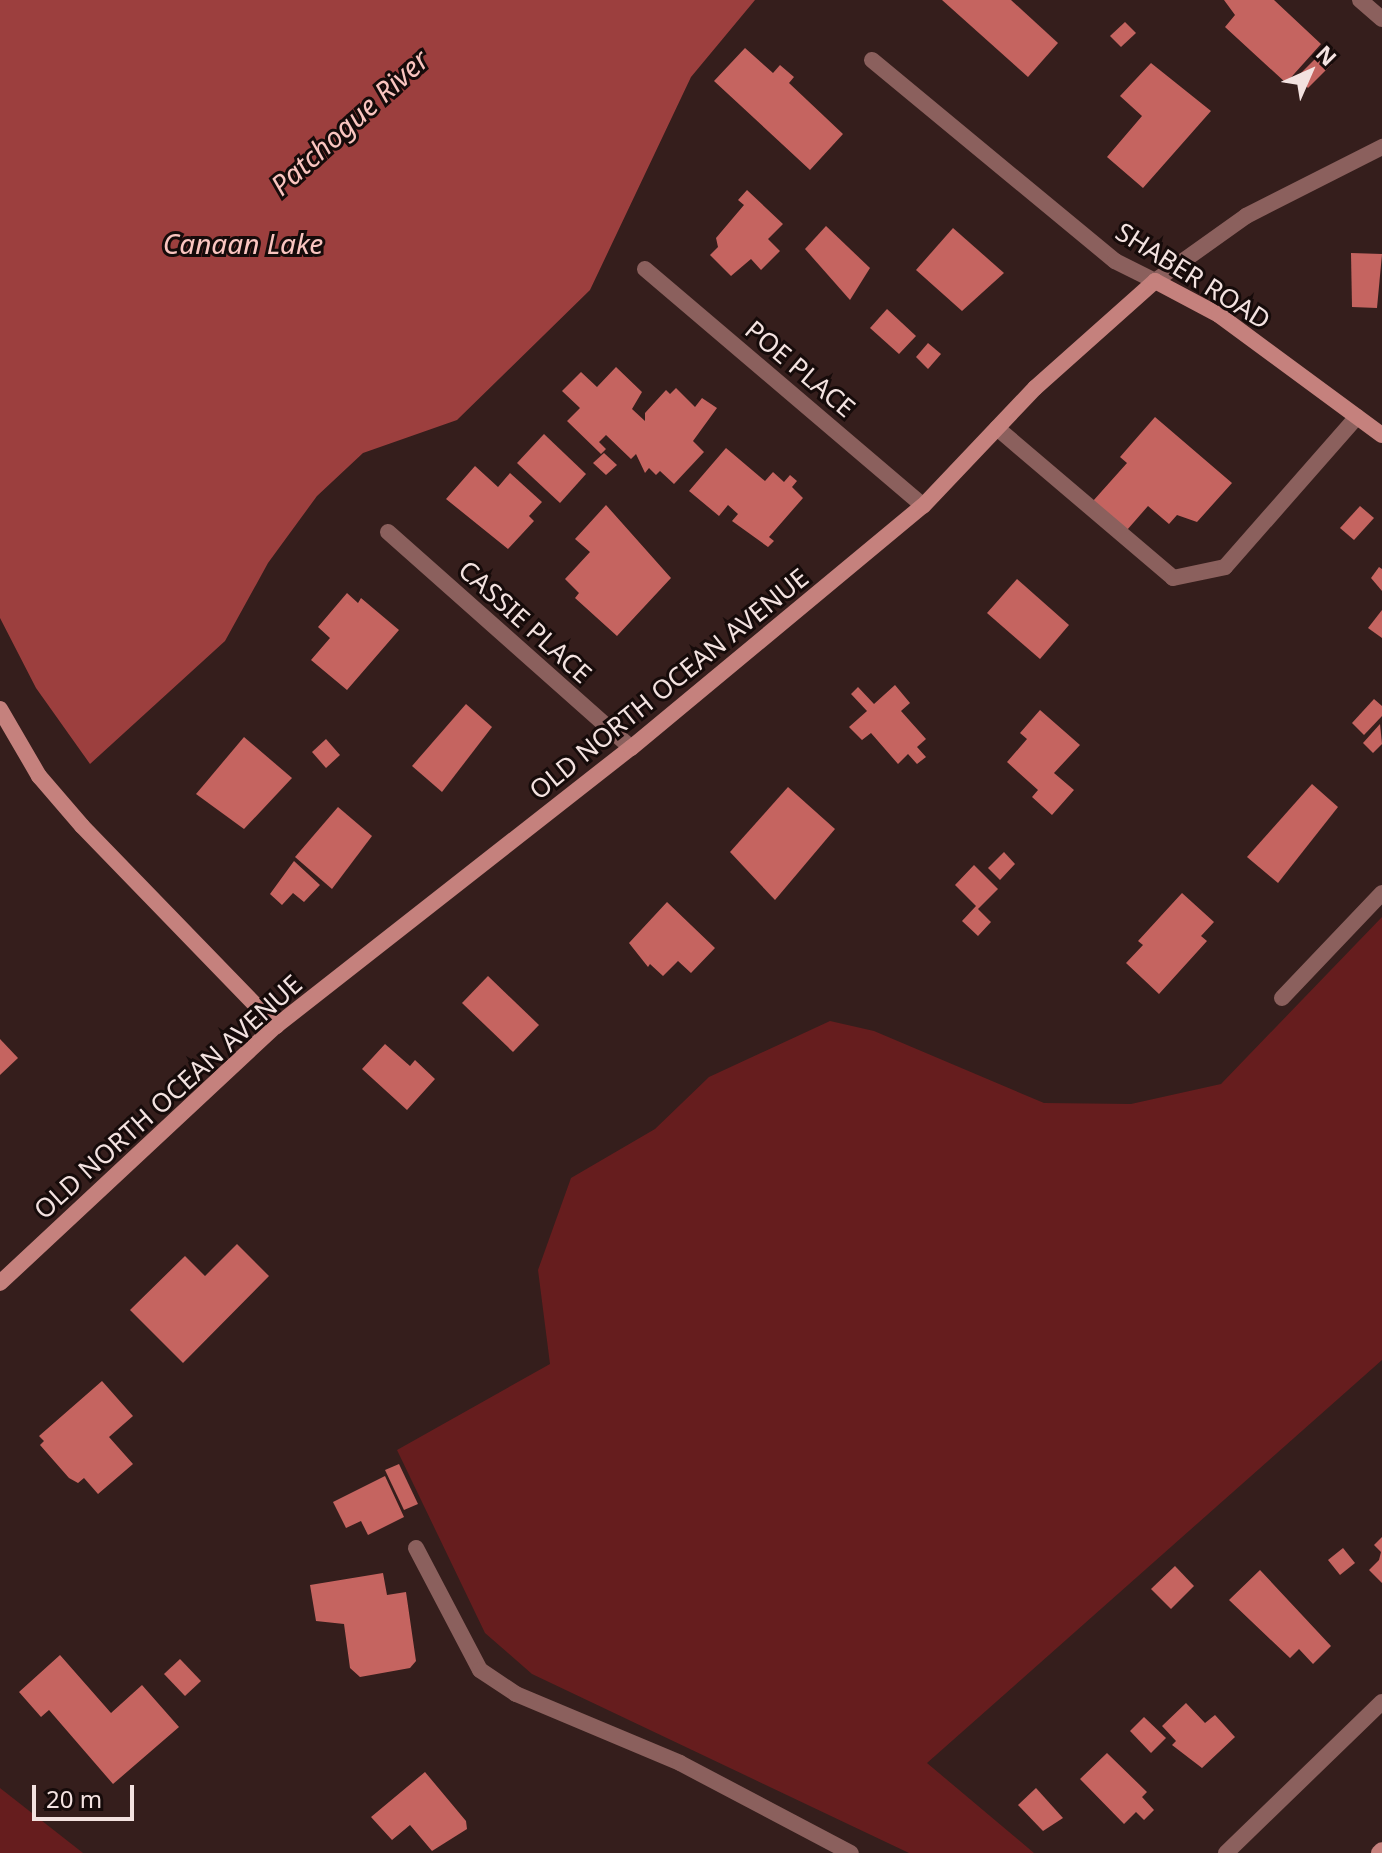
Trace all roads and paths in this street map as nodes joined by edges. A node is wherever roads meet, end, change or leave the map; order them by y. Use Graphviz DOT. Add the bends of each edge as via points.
graph roads {
  1 [pos="1360,0"];
  2 [pos="1382,19"];
  3 [pos="872,60"];
  4 [pos="1382,147"];
  5 [pos="645,269"];
  6 [pos="1155,281"];
  7 [pos="1357,417"];
  8 [pos="997,428"];
  9 [pos="1382,435"];
  10 [pos="923,506"];
  11 [pos="388,532"];
  12 [pos="0,709"];
  13 [pos="631,748"];
  14 [pos="1382,893"];
  15 [pos="1282,998"];
  16 [pos="276,1026"];
  17 [pos="0,1283"];
  18 [pos="416,1548"];
  19 [pos="1382,1702"];
  20 [pos="851,1853"];
  21 [pos="1226,1853"];
  1 -- 2 [label="street"];
  3 -- 6 [label="street, SHABER ROAD" via="1115,261"];
  4 -- 6 [label="street, OLD NORTH OCEAN AVENUE" via="1246,216"];
  5 -- 10 [label="street, POE PLACE"];
  6 -- 7 [label="street, SHABER ROAD" via="1219,315"];
  6 -- 8 [label="street, OLD NORTH OCEAN AVENUE"];
  7 -- 8 [label="street" via="1225,567 1173,578"];
  7 -- 9 [label="street, SHABER ROAD"];
  8 -- 10 [label="street, OLD NORTH OCEAN AVENUE"];
  10 -- 13 [label="street, OLD NORTH OCEAN AVENUE"];
  11 -- 13 [label="street, CASSIE PLACE"];
  12 -- 16 [label="street" via="39,776 82,826"];
  13 -- 16 [label="street, OLD NORTH OCEAN AVENUE"];
  14 -- 15 [label="street"];
  16 -- 17 [label="street, OLD NORTH OCEAN AVENUE"];
  18 -- 20 [label="street" via="480,1670 516,1694 680,1763"];
  19 -- 21 [label="street"];
}
